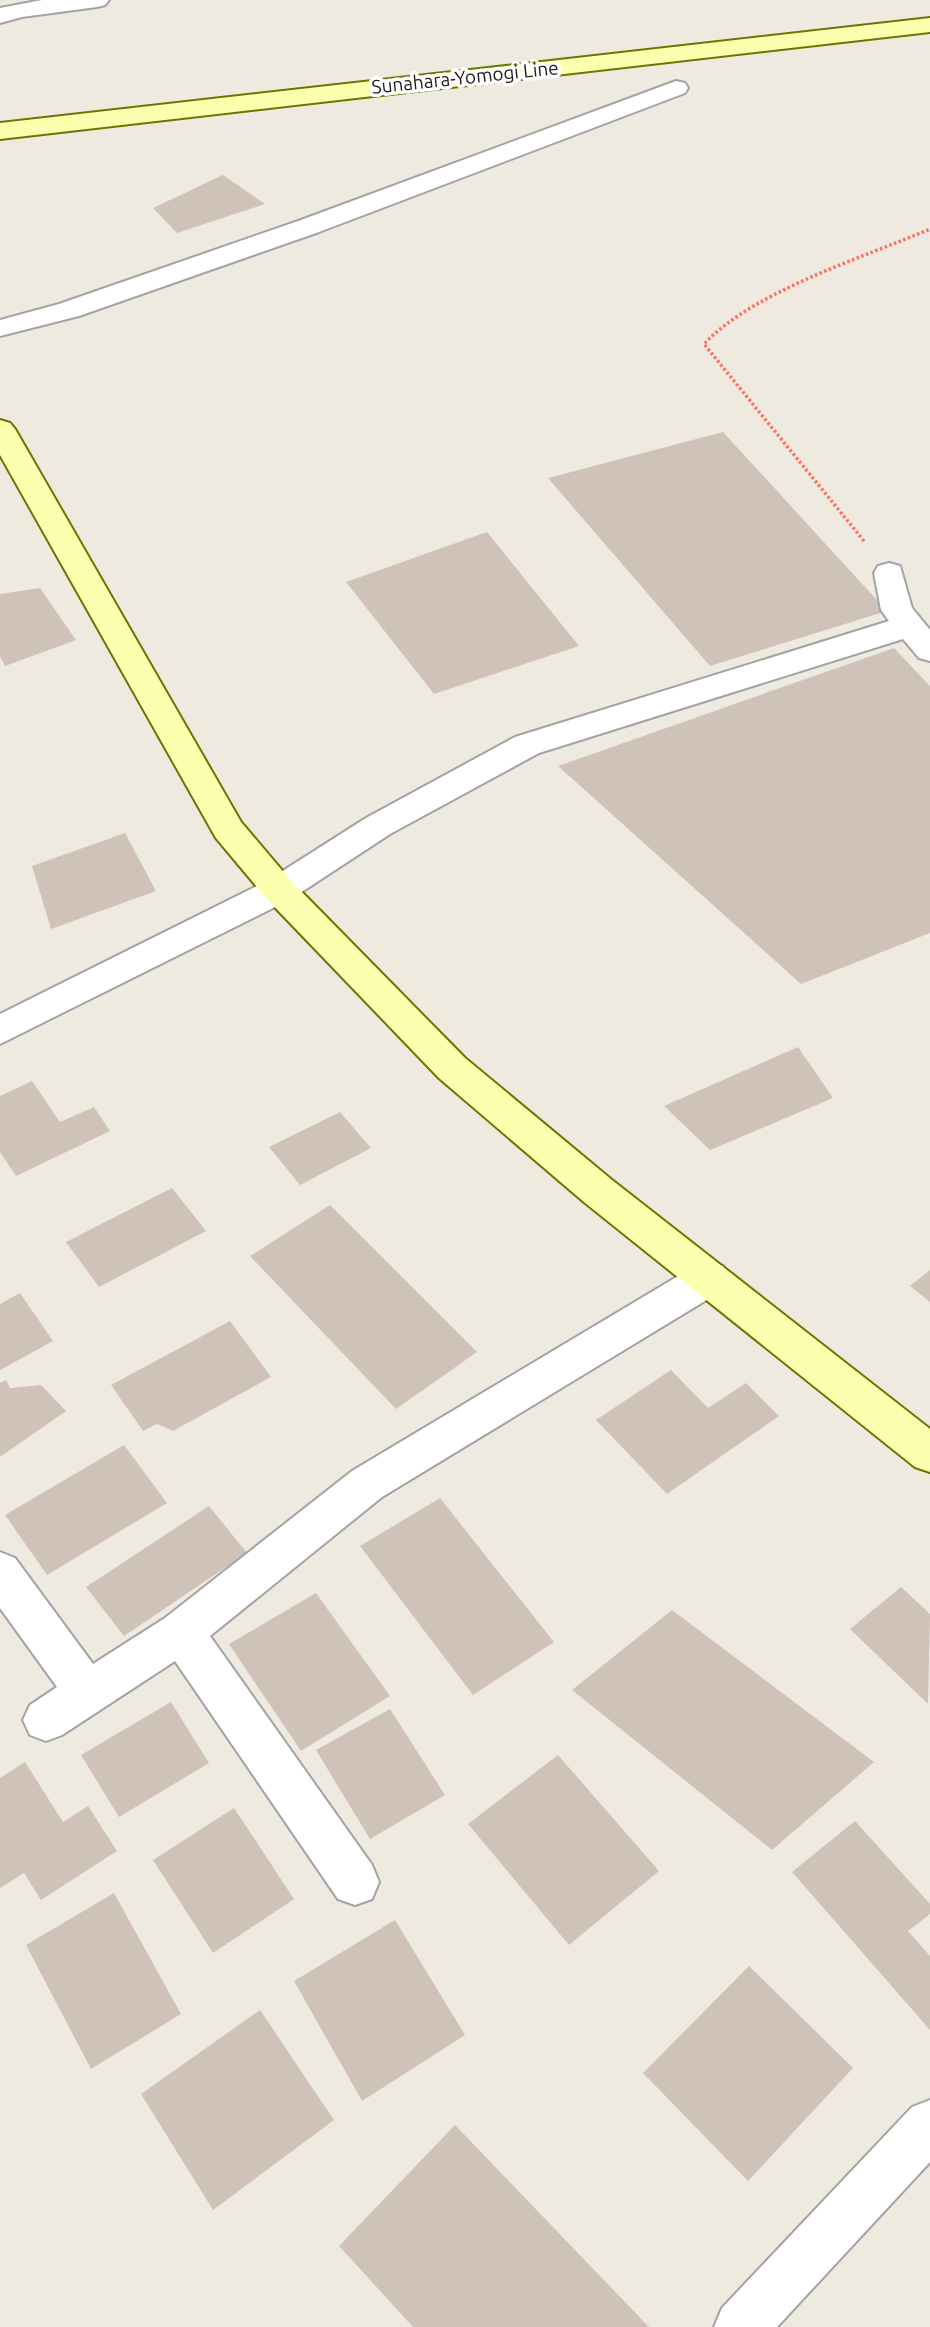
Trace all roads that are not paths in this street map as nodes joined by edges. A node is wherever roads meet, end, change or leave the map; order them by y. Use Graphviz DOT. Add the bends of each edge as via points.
graph roads {
  1 [pos="97,0"];
  2 [pos="0,16"];
  3 [pos="930,25"];
  4 [pos="676,88"];
  5 [pos="0,131"];
  6 [pos="0,328"];
  7 [pos="0,429"];
  8 [pos="889,573"];
  9 [pos="908,626"];
  10 [pos="930,651"];
  11 [pos="279,890"];
  12 [pos="0,1030"];
  13 [pos="709,1278"];
  14 [pos="930,1454"];
  15 [pos="0,1572"];
  16 [pos="181,1632"];
  17 [pos="87,1692"];
  18 [pos="46,1720"];
  19 [pos="355,1882"];
  20 [pos="930,2125"];
  21 [pos="741,2327"];
  1 -- 2 [label="street"];
  3 -- 5 [label="street, Sunahara-Yomogi Line"];
  4 -- 6 [label="street" via="310,226 69,310"];
  7 -- 11 [label="street" via="228,830"];
  8 -- 9 [label="street" via="897,610"];
  9 -- 10 [label="street"];
  9 -- 11 [label="street" via="527,745 378,826"];
  11 -- 12 [label="street"];
  11 -- 13 [label="street" via="452,1068"];
  13 -- 14 [label="street"];
  13 -- 16 [label="street" via="367,1484"];
  15 -- 17 [label="street"];
  16 -- 17 [label="street"];
  16 -- 19 [label="street"];
  17 -- 18 [label="street"];
  20 -- 21 [label="street"];
}
